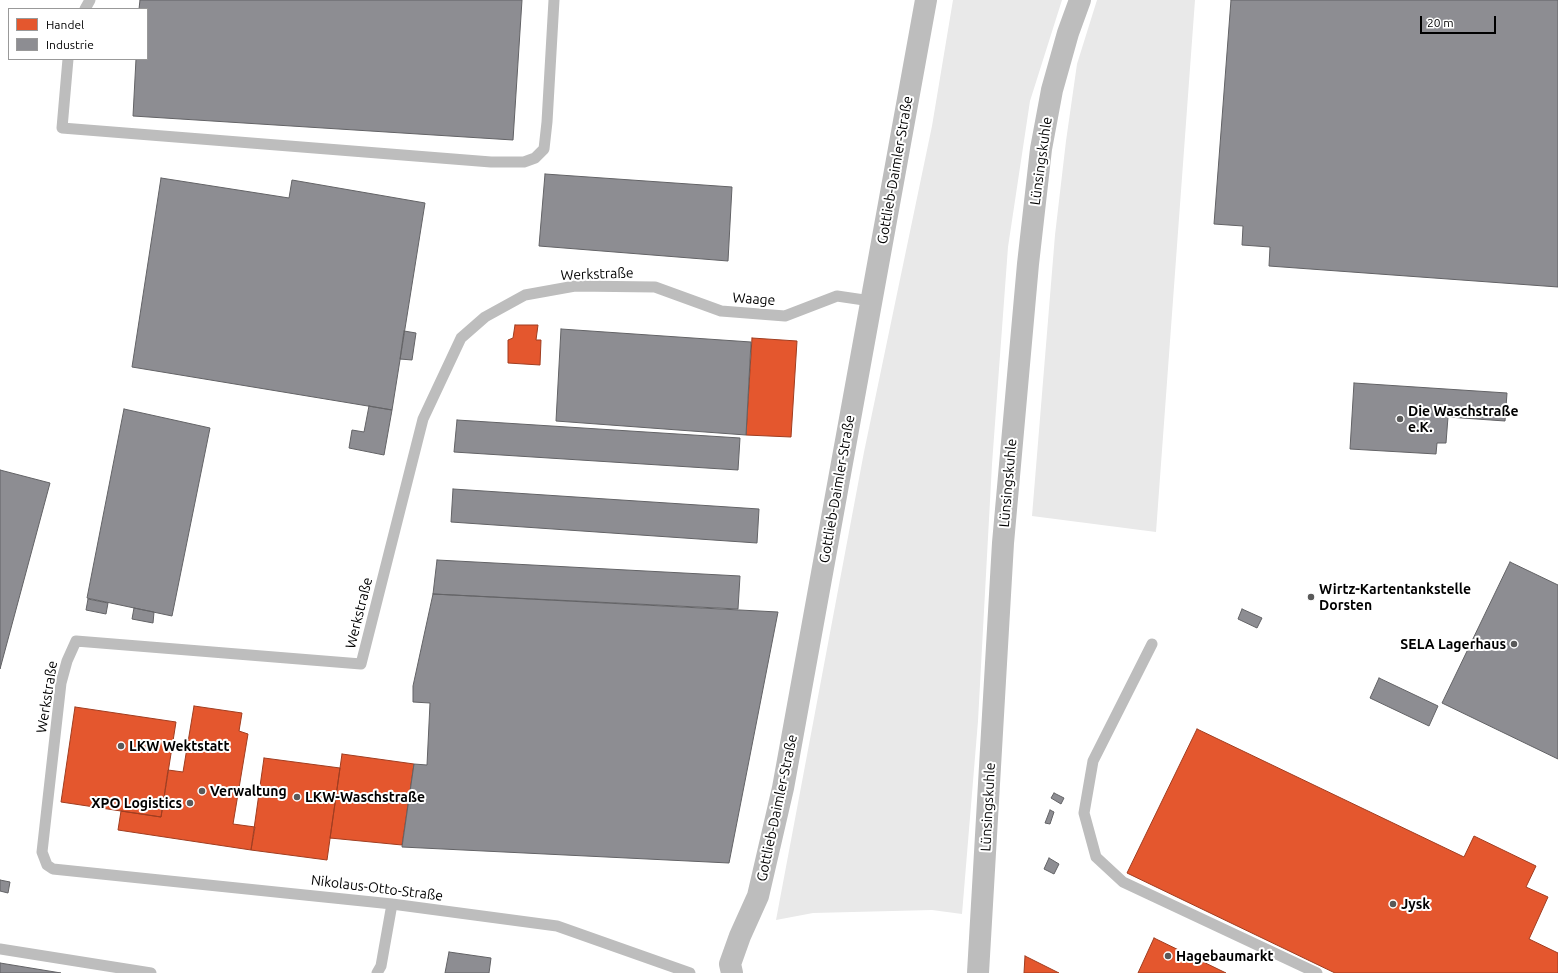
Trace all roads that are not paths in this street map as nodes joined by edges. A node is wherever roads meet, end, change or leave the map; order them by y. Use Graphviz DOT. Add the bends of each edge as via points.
graph roads {
  1 [pos="554,0"];
  2 [pos="926,0"];
  3 [pos="1080,0"];
  4 [pos="68,60"];
  5 [pos="871,302"];
  6 [pos="721,311"];
  7 [pos="1152,644"];
  8 [pos="53,869"];
  9 [pos="392,904"];
  10 [pos="0,949"];
  11 [pos="151,973"];
  12 [pos="377,973"];
  13 [pos="690,973"];
  14 [pos="732,973"];
  15 [pos="978,973"];
  16 [pos="1317,973"];
  1 -- 4 [label="lane" via="544,149 535,158 524,162 490,162 62,128"];
  2 -- 5 [label="street, Gottlieb-Daimler-Straße"];
  3 -- 15 [label="street, Lünsingskuhle" via="1052,90 1041,149 1028,264 1003,543"];
  5 -- 6 [label="lane, Waage" via="838,296 785,316"];
  5 -- 14 [label="street, Gottlieb-Daimler-Straße" via="783,788 758,896 730,964"];
  6 -- 8 [label="lane, Werkstraße" via="655,288 575,286 525,295 485,317 461,338 423,419 361,664 76,641 61,683 42,852 47,865"];
  7 -- 16 [label="lane" via="1093,760 1084,813 1096,857 1123,882"];
  8 -- 9 [label="lane, Nikolaus-Otto-Straße"];
  9 -- 12 [label="lane" via="381,966"];
  9 -- 13 [label="lane, Nikolaus-Otto-Straße" via="557,926"];
  10 -- 11 [label="lane"];
}
